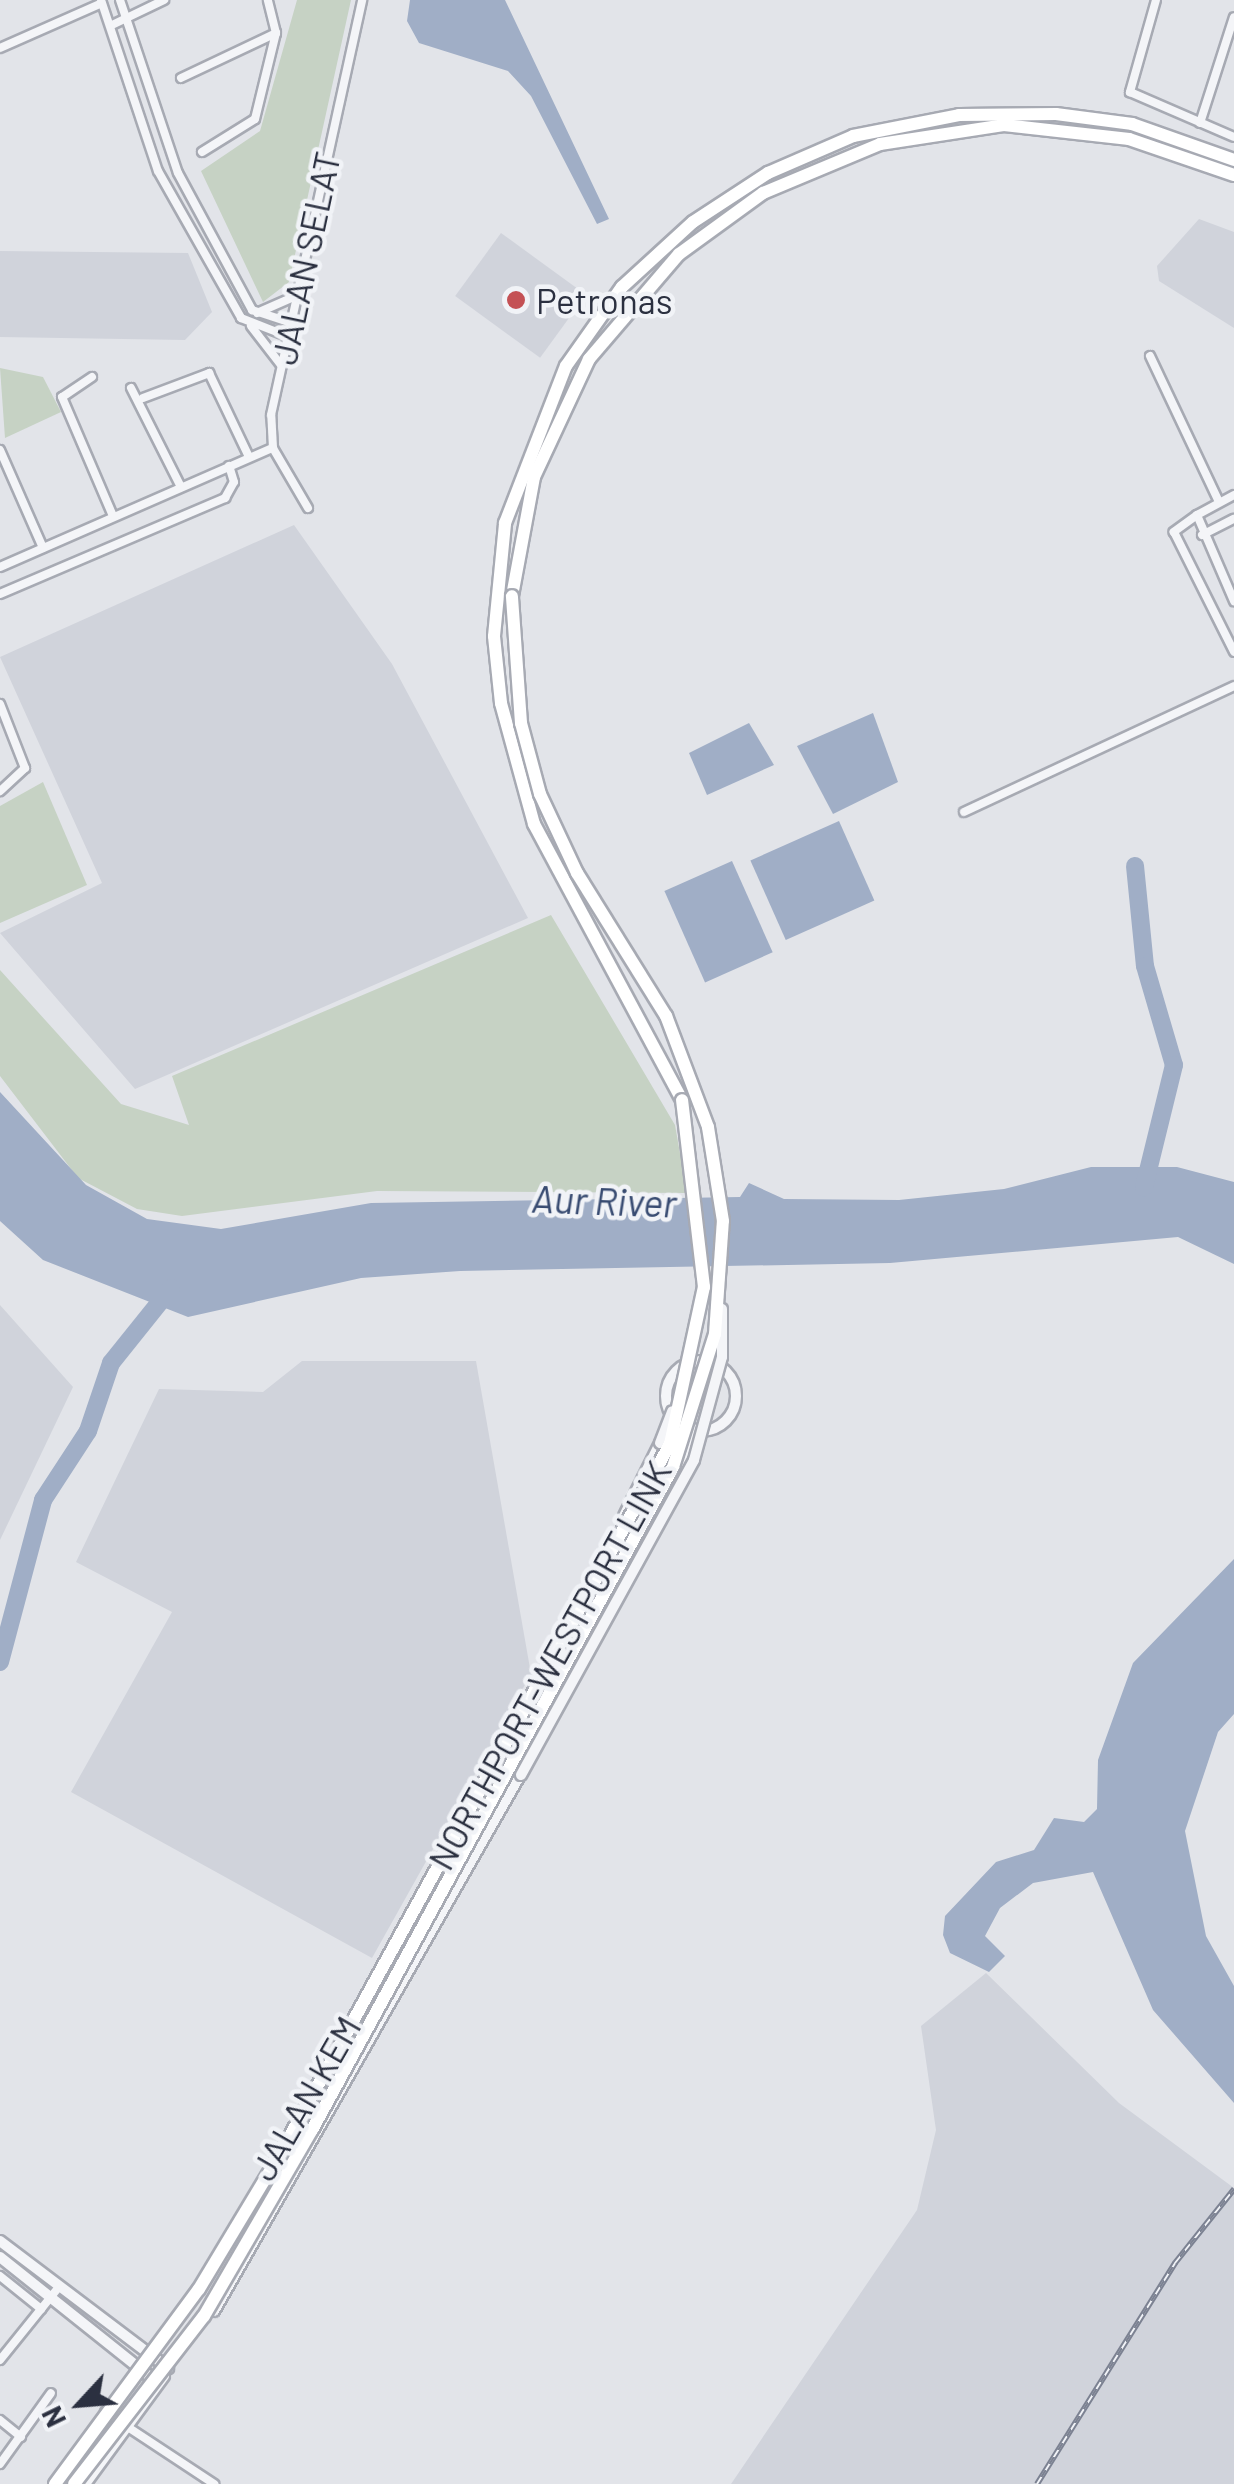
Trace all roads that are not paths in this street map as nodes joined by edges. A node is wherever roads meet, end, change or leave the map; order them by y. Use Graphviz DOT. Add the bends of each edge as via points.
graph roads {
  1 [pos="120,0"];
  2 [pos="164,0"];
  3 [pos="268,0"];
  4 [pos="362,0"];
  5 [pos="1156,0"];
  6 [pos="101,2"];
  7 [pos="1234,17"];
  8 [pos="128,18"];
  9 [pos="112,25"];
  10 [pos="276,32"];
  11 [pos="0,48"];
  12 [pos="182,78"];
  13 [pos="1200,124"];
  14 [pos="1234,137"];
  15 [pos="202,152"];
  16 [pos="1234,160"];
  17 [pos="1234,175"];
  18 [pos="296,296"];
  19 [pos="257,314"];
  20 [pos="290,322"];
  21 [pos="251,326"];
  22 [pos="287,336"];
  23 [pos="1150,356"];
  24 [pos="281,365"];
  25 [pos="92,378"];
  26 [pos="131,388"];
  27 [pos="144,398"];
  28 [pos="274,448"];
  29 [pos="0,450"];
  30 [pos="249,457"];
  31 [pos="229,466"];
  32 [pos="181,487"];
  33 [pos="1234,495"];
  34 [pos="1219,502"];
  35 [pos="308,508"];
  36 [pos="1197,515"];
  37 [pos="113,516"];
  38 [pos="1234,520"];
  39 [pos="1202,534"];
  40 [pos="44,548"];
  41 [pos="0,568"];
  42 [pos="0,594"];
  43 [pos="1234,601"];
  44 [pos="1234,652"];
  45 [pos="1234,686"];
  46 [pos="0,704"];
  47 [pos="0,791"];
  48 [pos="964,812"];
  49 [pos="704,1287"];
  50 [pos="722,1293"];
  51 [pos="676,1419"];
  52 [pos="696,1430"];
  53 [pos="532,1694"];
  54 [pos="521,1774"];
  55 [pos="0,2241"];
  56 [pos="0,2257"];
  57 [pos="0,2276"];
  58 [pos="60,2287"];
  59 [pos="51,2298"];
  60 [pos="41,2309"];
  61 [pos="147,2354"];
  62 [pos="0,2360"];
  63 [pos="138,2367"];
  64 [pos="168,2369"];
  65 [pos="159,2383"];
  66 [pos="50,2393"];
  67 [pos="105,2412"];
  68 [pos="0,2420"];
  69 [pos="130,2430"];
  70 [pos="21,2437"];
  71 [pos="0,2464"];
  72 [pos="52,2484"];
  73 [pos="74,2484"];
  74 [pos="86,2484"];
  75 [pos="214,2484"];
  1 -- 8 [label="street"];
  2 -- 8 [label="street"];
  3 -- 10 [label="street"];
  4 -- 18 [label="street, JALAN SELAT"];
  5 -- 13 [label="street" via="1130,92"];
  6 -- 9 [label="street"];
  6 -- 11 [label="street"];
  7 -- 13 [label="street"];
  8 -- 9 [label="street"];
  8 -- 19 [label="street" via="163,144"];
  9 -- 21 [label="street" via="158,171"];
  10 -- 12 [label="street"];
  10 -- 15 [label="street" via="246,130"];
  13 -- 14 [label="street"];
  16 -- 49 [label="main road, NORTHPORT-WESTPORT LINK, bridge" via="1132,124 1008,111 853,136 737,191 622,287 566,366 524,458 496,594 498,685 522,792 682,1100 696,1158"];
  17 -- 50 [label="main road, NORTHPORT-WESTPORT LINK, bridge" via="1129,138 1004,125 880,144 763,192 668,263 589,359 534,478 512,596 520,723 540,794 576,873 666,1016 708,1127 723,1221"];
  18 -- 19 [label="street"];
  18 -- 20 [label="street, JALAN SELAT"];
  19 -- 20 [label="street"];
  20 -- 22 [label="street, JALAN SELAT"];
  21 -- 22 [label="street"];
  21 -- 24 [label="street"];
  22 -- 24 [label="street, JALAN SELAT"];
  23 -- 34 [label="street"];
  24 -- 28 [label="street, JALAN SELAT"];
  25 -- 37 [label="street" via="62,396"];
  26 -- 27 [label="street"];
  27 -- 30 [label="street" via="209,372"];
  27 -- 32 [label="street"];
  28 -- 30 [label="street"];
  28 -- 35 [label="street"];
  29 -- 40 [label="street"];
  30 -- 31 [label="street"];
  31 -- 32 [label="street"];
  31 -- 42 [label="street" via="224,498"];
  32 -- 37 [label="street"];
  33 -- 34 [label="street"];
  34 -- 36 [label="street"];
  36 -- 39 [label="street"];
  36 -- 44 [label="street" via="1174,532"];
  37 -- 40 [label="street"];
  38 -- 39 [label="street"];
  39 -- 43 [label="street"];
  40 -- 41 [label="street"];
  45 -- 48 [label="street"];
  46 -- 47 [label="street" via="26,768"];
  49 -- 53 [label="street, JALAN KEM, bridge" via="660,1443"];
  49 -- 72 [label="main road, NORTHPORT-WESTPORT LINK, bridge" via="670,1444 608,1567 280,2156 199,2289"];
  50 -- 54 [label="street, JALAN KEM, bridge" via="722,1357 694,1460"];
  50 -- 73 [label="main road, NORTHPORT-WESTPORT LINK, bridge" via="684,1441 597,1611 204,2316"];
  51 -- 52 [label="street"];
  51 -- 52 [label="street" via="667,1398 672,1377 700,1361 722,1368 735,1405 717,1427"];
  51 -- 53 [label="street, JALAN KEM"];
  52 -- 54 [label="street, JALAN KEM"];
  53 -- 61 [label="street, JALAN KEM" via="231,2229"];
  54 -- 64 [label="street, JALAN KEM" via="250,2254"];
  55 -- 58 [label="street"];
  56 -- 59 [label="street"];
  57 -- 60 [label="street"];
  58 -- 59 [label="street"];
  58 -- 61 [label="street"];
  59 -- 60 [label="street"];
  59 -- 63 [label="street"];
  60 -- 62 [label="street"];
  61 -- 63 [label="street, JALAN KEM"];
  61 -- 64 [label="street"];
  63 -- 65 [label="street"];
  63 -- 67 [label="street, JALAN KEM"];
  64 -- 65 [label="street, JALAN KEM"];
  65 -- 69 [label="street, JALAN KEM"];
  66 -- 70 [label="street"];
  67 -- 69 [label="street"];
  67 -- 72 [label="street, JALAN KEM"];
  68 -- 70 [label="street"];
  69 -- 74 [label="street, JALAN KEM"];
  69 -- 75 [label="street"];
  70 -- 71 [label="street"];
}
